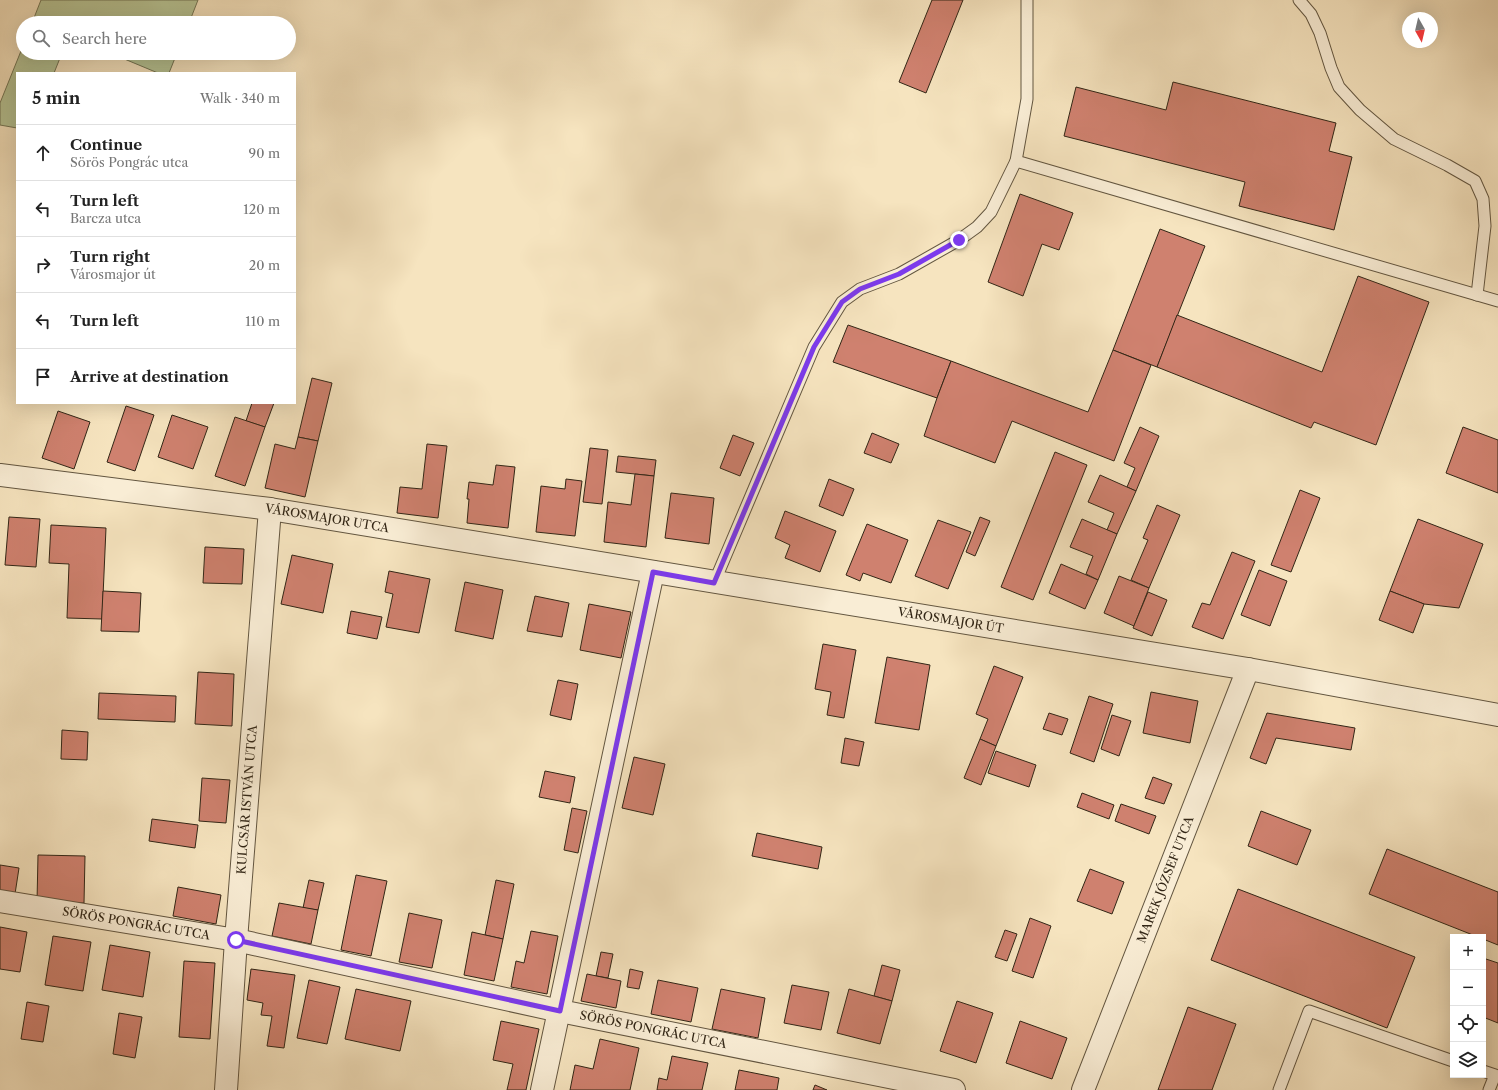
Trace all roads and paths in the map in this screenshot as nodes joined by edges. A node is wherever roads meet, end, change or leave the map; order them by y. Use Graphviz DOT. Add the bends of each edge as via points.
graph roads {
  1 [pos="1027,0"];
  2 [pos="1300,0"];
  3 [pos="1016,161"];
  4 [pos="1477,295"];
  5 [pos="1498,301"];
  6 [pos="0,475"];
  7 [pos="270,509"];
  8 [pos="653,572"];
  9 [pos="714,583"];
  10 [pos="1248,669"];
  11 [pos="1498,715"];
  12 [pos="0,901"];
  13 [pos="236,940"];
  14 [pos="560,1011"];
  15 [pos="1450,1060"];
  16 [pos="1486,1072"];
  17 [pos="226,1090"];
  18 [pos="542,1090"];
  19 [pos="954,1090"];
  20 [pos="1083,1090"];
  21 [pos="1279,1090"];
  22 [pos="1489,1090"];
  1 -- 3 [label="lane" via="1027,99"];
  2 -- 4 [label="lane" via="1311,14 1320,33 1339,87 1360,110 1394,138 1475,181 1483,199 1485,226"];
  3 -- 4 [label="lane"];
  3 -- 9 [label="lane" via="991,212 977,227 899,274 860,289 842,302 814,347"];
  4 -- 5 [label="lane"];
  6 -- 7 [label="street, VÁROSMAJOR UTCA"];
  7 -- 8 [label="street, VÁROSMAJOR UTCA"];
  7 -- 13 [label="street, KULCSÁR ISTVÁN UTCA"];
  8 -- 9 [label="street, VÁROSMAJOR ÚT"];
  8 -- 14 [label="street"];
  9 -- 10 [label="street, VÁROSMAJOR ÚT"];
  10 -- 11 [label="street, VÁROSMAJOR ÚT"];
  10 -- 20 [label="street, MAREK JÓZSEF UTCA"];
  12 -- 13 [label="street, SÖRÖS PONGRÁC UTCA"];
  13 -- 14 [label="street, SÖRÖS PONGRÁC UTCA"];
  13 -- 17 [label="street, KULCSÁR ISTVÁN UTCA"];
  14 -- 18 [label="street"];
  14 -- 19 [label="street, SÖRÖS PONGRÁC UTCA"];
  15 -- 21 [label="lane" via="1309,1011"];
  16 -- 22 [label="lane" via="1495,1075"];
}
